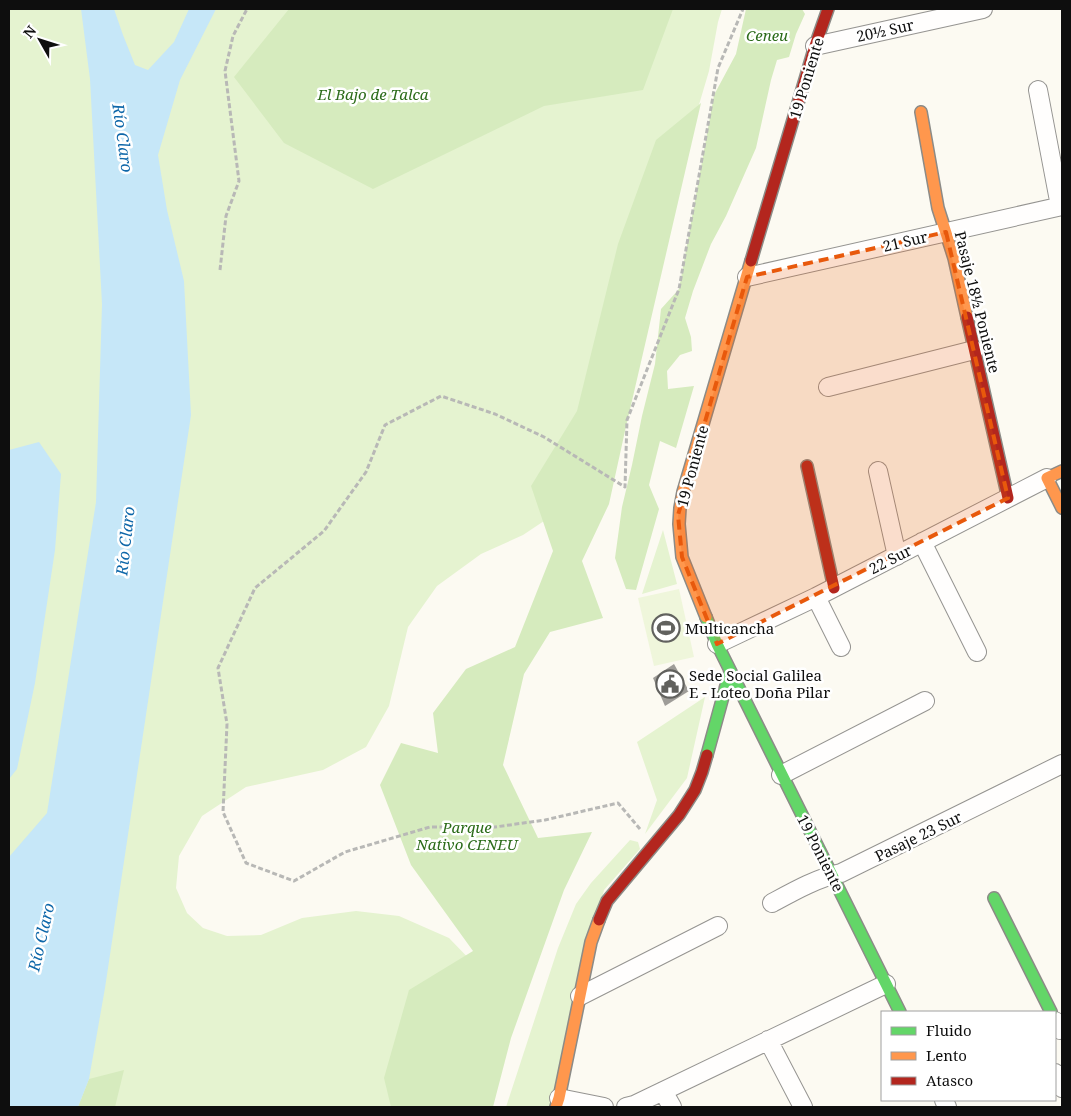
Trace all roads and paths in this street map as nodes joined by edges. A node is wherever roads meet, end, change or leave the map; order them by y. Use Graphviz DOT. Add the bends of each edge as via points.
graph roads {
  1 [pos="247,9"];
  2 [pos="744,9"];
  3 [pos="828,9"];
  4 [pos="983,9"];
  5 [pos="815,46"];
  6 [pos="1038,90"];
  7 [pos="921,112"];
  8 [pos="1061,206"];
  9 [pos="946,232"];
  10 [pos="220,270"];
  11 [pos="747,277"];
  12 [pos="974,350"];
  13 [pos="828,387"];
  14 [pos="807,466"];
  15 [pos="878,471"];
  16 [pos="1055,474"];
  17 [pos="1008,498"];
  18 [pos="1062,508"];
  19 [pos="922,542"];
  20 [pos="897,556"];
  21 [pos="834,588"];
  22 [pos="816,597"];
  23 [pos="717,644"];
  24 [pos="841,647"];
  25 [pos="977,652"];
  26 [pos="730,671"];
  27 [pos="925,701"];
  28 [pos="1062,764"];
  29 [pos="781,775"];
  30 [pos="645,834"];
  31 [pos="831,875"];
  32 [pos="994,898"];
  33 [pos="772,902"];
  34 [pos="718,926"];
  35 [pos="886,984"];
  36 [pos="580,996"];
  37 [pos="900,1011"];
  38 [pos="1050,1011"];
  39 [pos="768,1040"];
  40 [pos="1056,1075"];
  41 [pos="1062,1088"];
  42 [pos="663,1091"];
  43 [pos="558,1103"];
  44 [pos="604,1107"];
  45 [pos="626,1107"];
  46 [pos="672,1107"];
  47 [pos="803,1107"];
  1 -- 10 [label="path" via="233,36 225,71 239,181 226,216"];
  2 -- 30 [label="path" via="718,68 679,289 627,420 625,487 544,437 495,414 441,396 385,425 366,472 324,531 255,588 218,668 227,724 223,812 246,863 294,881 345,852 430,827 495,826 545,820 618,803"];
  3 -- 5 [label="street, 19 Poniente"];
  4 -- 5 [label="street, 20½ Sur"];
  5 -- 11 [label="street, 19 Poniente"];
  6 -- 8 [label="street"];
  7 -- 9 [label="street, Pasaje 18½ Poniente" via="938,208"];
  8 -- 9 [label="street, 21 Sur"];
  9 -- 11 [label="street, 21 Sur"];
  9 -- 12 [label="street, Pasaje 18½ Poniente"];
  11 -- 23 [label="street, 19 Poniente" via="678,515 682,557"];
  12 -- 13 [label="street"];
  12 -- 17 [label="street, Pasaje 18½ Poniente"];
  14 -- 21 [label="street"];
  15 -- 20 [label="street"];
  16 -- 17 [label="street, 22 Sur"];
  16 -- 18 [label="street"];
  17 -- 19 [label="street, 22 Sur"];
  19 -- 20 [label="street, 22 Sur"];
  19 -- 25 [label="street"];
  20 -- 21 [label="street, 22 Sur"];
  21 -- 22 [label="street, 22 Sur"];
  22 -- 23 [label="street, 22 Sur"];
  22 -- 24 [label="street"];
  23 -- 26 [label="street, 19 Poniente"];
  26 -- 29 [label="street, 19 Poniente"];
  26 -- 36 [label="street" via="695,790 601,913 590,942"];
  27 -- 29 [label="street"];
  28 -- 31 [label="street, Pasaje 23 Sur" via="842,873"];
  29 -- 31 [label="street, 19 Poniente"];
  31 -- 33 [label="street, Pasaje 23 Sur"];
  31 -- 35 [label="street, 19 Poniente"];
  32 -- 38 [label="street"];
  34 -- 36 [label="street"];
  35 -- 37 [label="street, 19 Poniente"];
  35 -- 39 [label="street"];
  36 -- 43 [label="street"];
  39 -- 42 [label="street"];
  39 -- 47 [label="street"];
  40 -- 41 [label="street"];
  42 -- 45 [label="street"];
  42 -- 46 [label="street"];
  43 -- 44 [label="street"];
}
